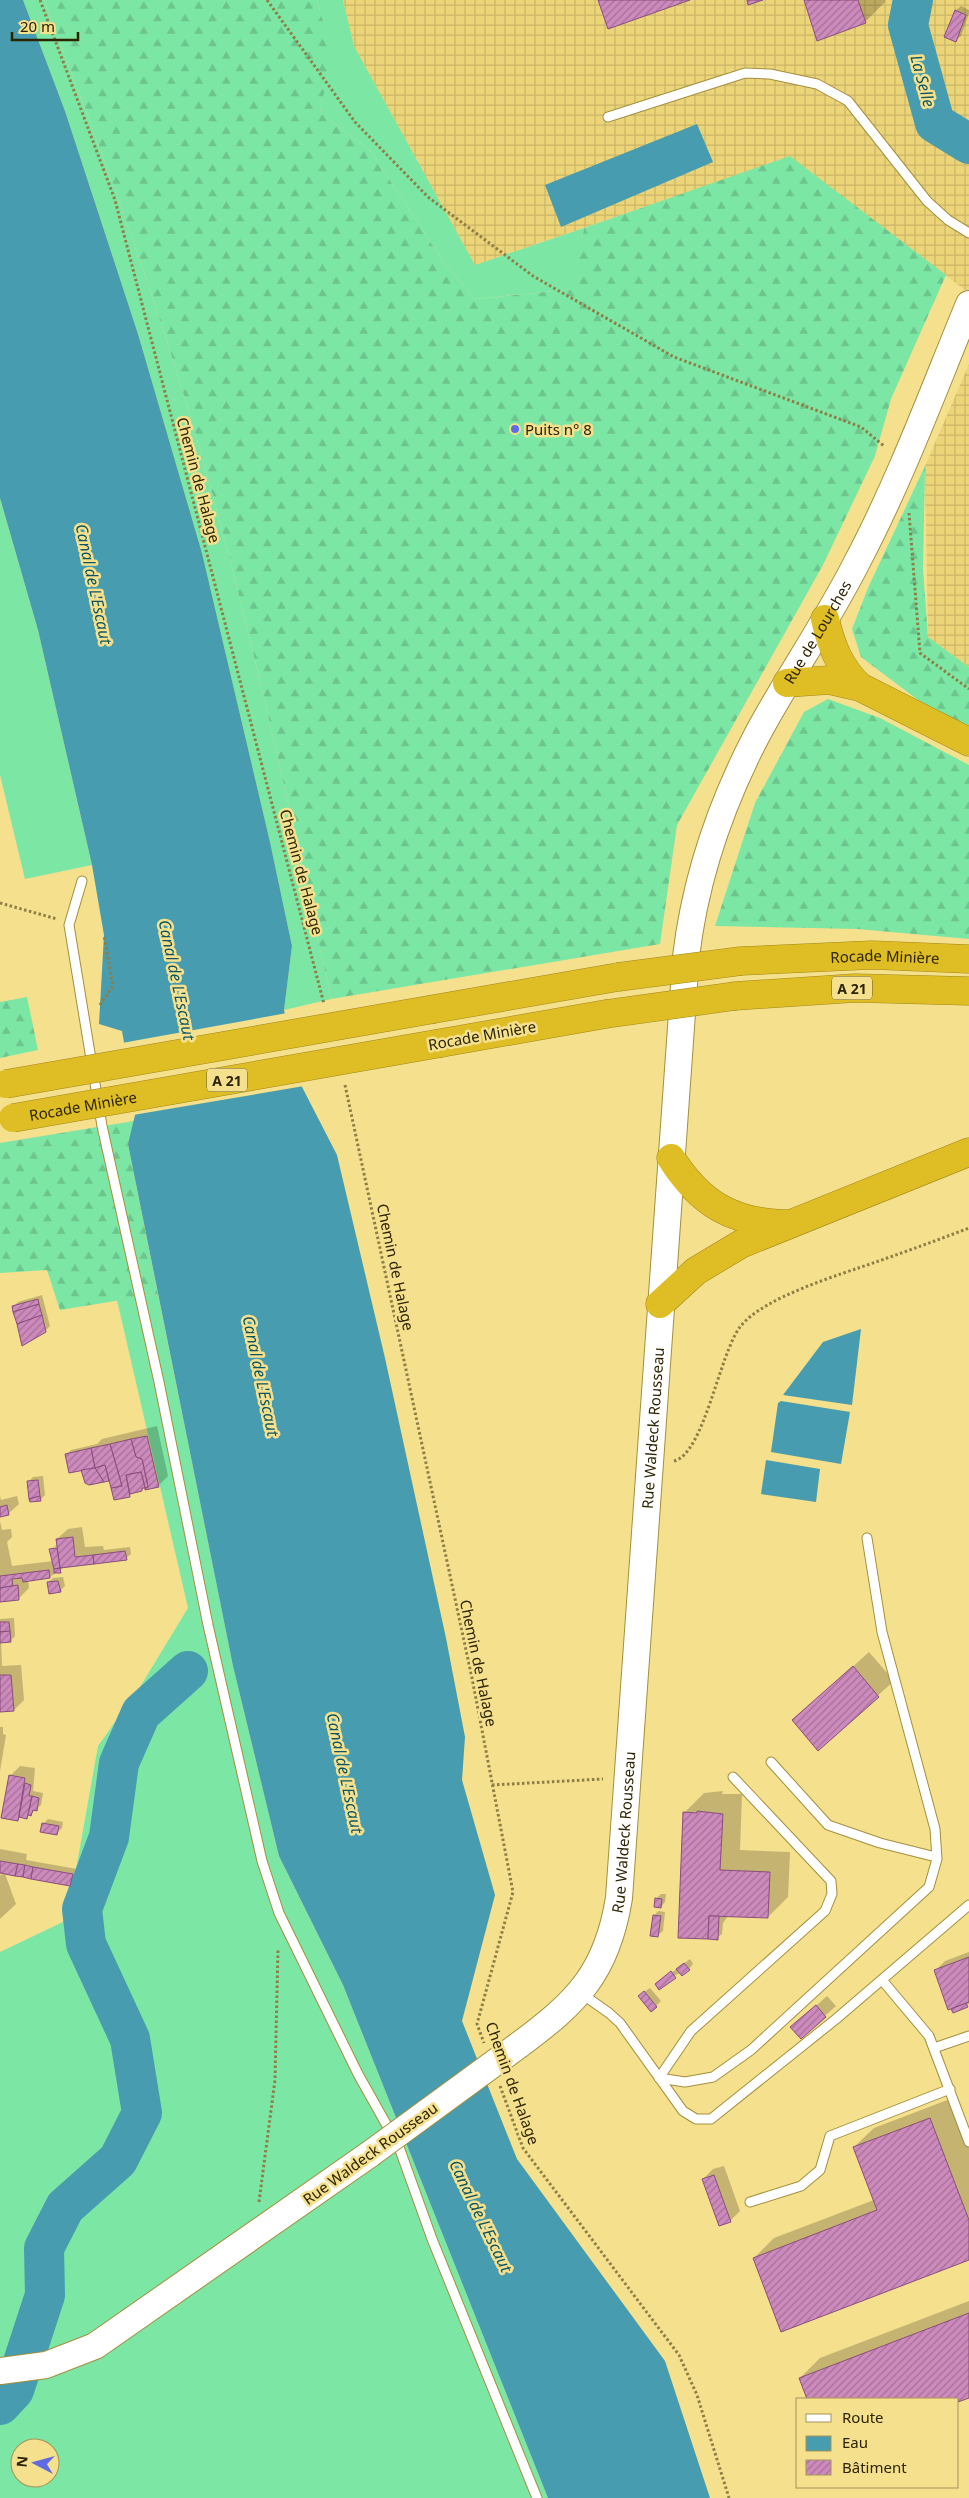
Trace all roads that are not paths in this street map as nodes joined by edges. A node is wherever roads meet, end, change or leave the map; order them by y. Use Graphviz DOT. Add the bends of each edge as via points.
graph roads {
  1 [pos="608,117"];
  2 [pos="969,232"];
  3 [pos="969,304"];
  4 [pos="825,619"];
  5 [pos="787,683"];
  6 [pos="860,687"];
  7 [pos="969,742"];
  8 [pos="82,880"];
  9 [pos="969,959"];
  10 [pos="685,964"];
  11 [pos="969,991"];
  12 [pos="3,1085"];
  13 [pos="6,1119"];
  14 [pos="969,1152"];
  15 [pos="671,1158"];
  16 [pos="795,1224"];
  17 [pos="660,1304"];
  18 [pos="867,1538"];
  19 [pos="771,1762"];
  20 [pos="733,1777"];
  21 [pos="936,1857"];
  22 [pos="969,1905"];
  23 [pos="882,1980"];
  24 [pos="580,1993"];
  25 [pos="969,2036"];
  26 [pos="934,2048"];
  27 [pos="659,2078"];
  28 [pos="950,2090"];
  29 [pos="969,2142"];
  30 [pos="750,2202"];
  31 [pos="0,2372"];
  32 [pos="537,2498"];
  1 -- 2 [label="lane" via="745,73 770,74 817,84 848,101 927,201 948,220"];
  3 -- 4 [label="street, Rue de Lourches" via="865,548"];
  4 -- 5 [label="street, Rue de Lourches"];
  4 -- 6 [label="highway" via="835,654"];
  5 -- 6 [label="highway" via="829,680"];
  5 -- 10 [label="street, Rue de Lourches" via="748,754 719,822 695,900"];
  6 -- 7 [label="highway"];
  8 -- 32 [label="lane" via="69,925 102,1126 262,1861 279,1913 358,2074 395,2140"];
  9 -- 12 [label="highway, Rocade Minière / A 21, bridge" via="872,955 741,961 618,977"];
  10 -- 15 [label="street, Rue Waldeck Rousseau"];
  11 -- 13 [label="highway, Rocade Minière / A 21, bridge" via="855,988 735,996 606,1014"];
  14 -- 16 [label="highway"];
  15 -- 16 [label="highway" via="690,1186 720,1209 759,1222"];
  15 -- 17 [label="street, Rue Waldeck Rousseau"];
  16 -- 17 [label="highway" via="741,1244 710,1261"];
  17 -- 24 [label="street, Rue Waldeck Rousseau" via="616,1916 607,1949"];
  18 -- 21 [label="lane" via="882,1632 935,1829"];
  19 -- 21 [label="lane" via="828,1825"];
  20 -- 27 [label="lane" via="831,1881 832,1894 825,1911 691,2031"];
  21 -- 27 [label="lane" via="929,1887 751,2050 714,2077 685,2082"];
  22 -- 23 [label="lane"];
  23 -- 26 [label="lane" via="922,2026"];
  23 -- 27 [label="lane" via="711,2119 696,2119 683,2111"];
  24 -- 27 [label="lane" via="620,2023"];
  24 -- 31 [label="street, Rue Waldeck Rousseau, bridge" via="519,2045 114,2334 77,2354 46,2365"];
  25 -- 26 [label="lane"];
  26 -- 28 [label="lane"];
  28 -- 29 [label="lane"];
  28 -- 30 [label="lane" via="830,2136 820,2170 801,2186"];
}
